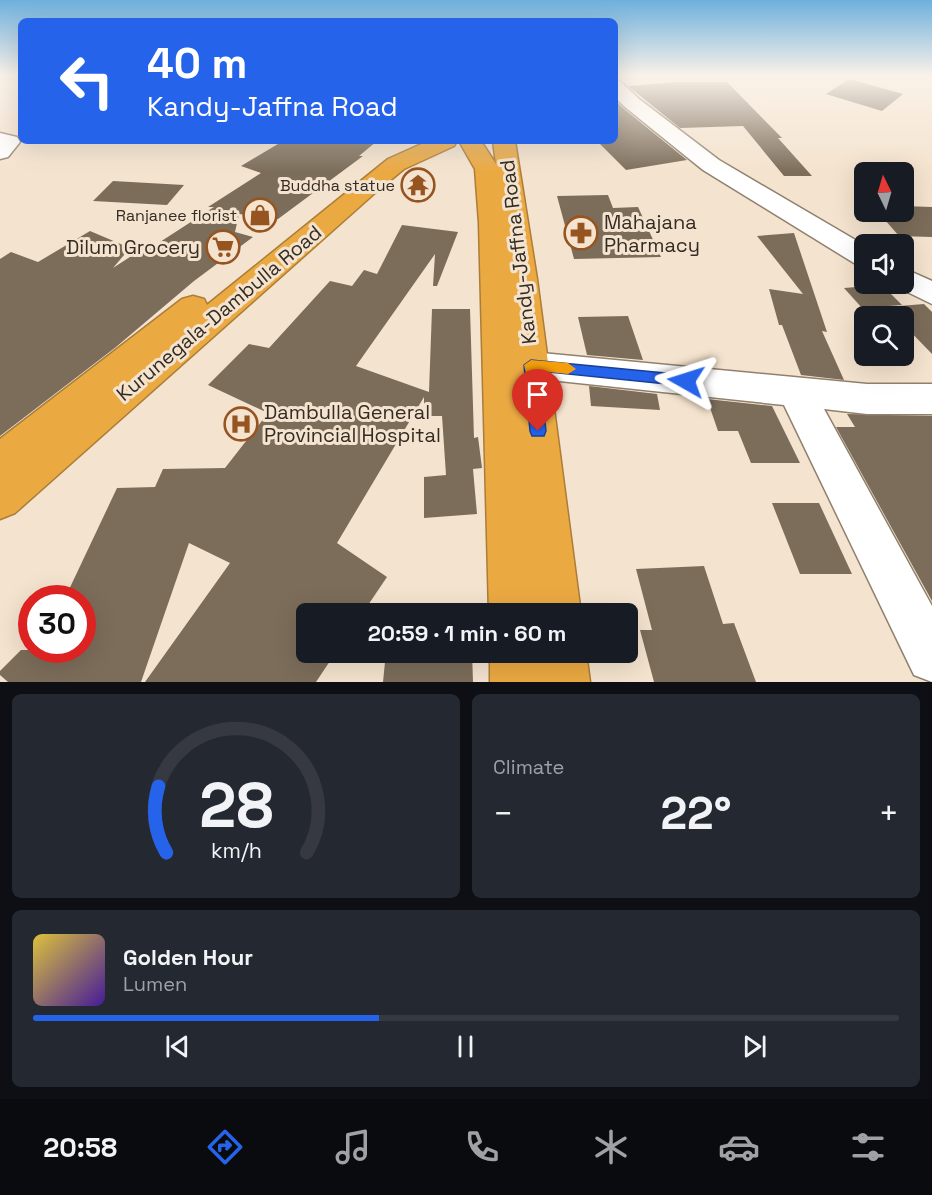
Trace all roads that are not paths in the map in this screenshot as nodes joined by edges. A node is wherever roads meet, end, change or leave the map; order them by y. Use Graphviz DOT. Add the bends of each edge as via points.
graph roads {
  1 [pos="637,108"];
  2 [pos="0,139"];
  3 [pos="430,144"];
  4 [pos="403,149"];
  5 [pos="487,150"];
  6 [pos="0,152"];
  7 [pos="854,251"];
  8 [pos="914,284"];
  9 [pos="932,294"];
  10 [pos="531,365"];
  11 [pos="138,367"];
  12 [pos="796,392"];
  13 [pos="932,399"];
  14 [pos="0,462"];
  15 [pos="0,499"];
  16 [pos="512,603"];
  17 [pos="556,603"];
  18 [pos="932,657"];
  19 [pos="515,663"];
  20 [pos="562,663"];
  21 [pos="516,682"];
  22 [pos="564,682"];
  1 -- 7 [label="street" via="711,165"];
  2 -- 6 [label="street" via="9,142"];
  3 -- 4 [label="highway, Kurunegala-Dambulla Road"];
  4 -- 5 [label="highway" via="476,156"];
  4 -- 11 [label="highway, Kurunegala-Dambulla Road" via="367,187"];
  5 -- 10 [label="highway, Kandy-Jaffna Road"];
  5 -- 16 [label="highway, Kandy-Jaffna Road"];
  8 -- 9 [label="street"];
  10 -- 12 [label="street"];
  10 -- 17 [label="highway, Kandy-Jaffna Road"];
  11 -- 14 [label="highway, Kurunegala-Dambulla Road"];
  11 -- 15 [label="highway, Kurunegala-Dambulla Road"];
  12 -- 13 [label="street"];
  12 -- 18 [label="street"];
  19 -- 21 [label="highway"];
  20 -- 22 [label="highway"];
}
